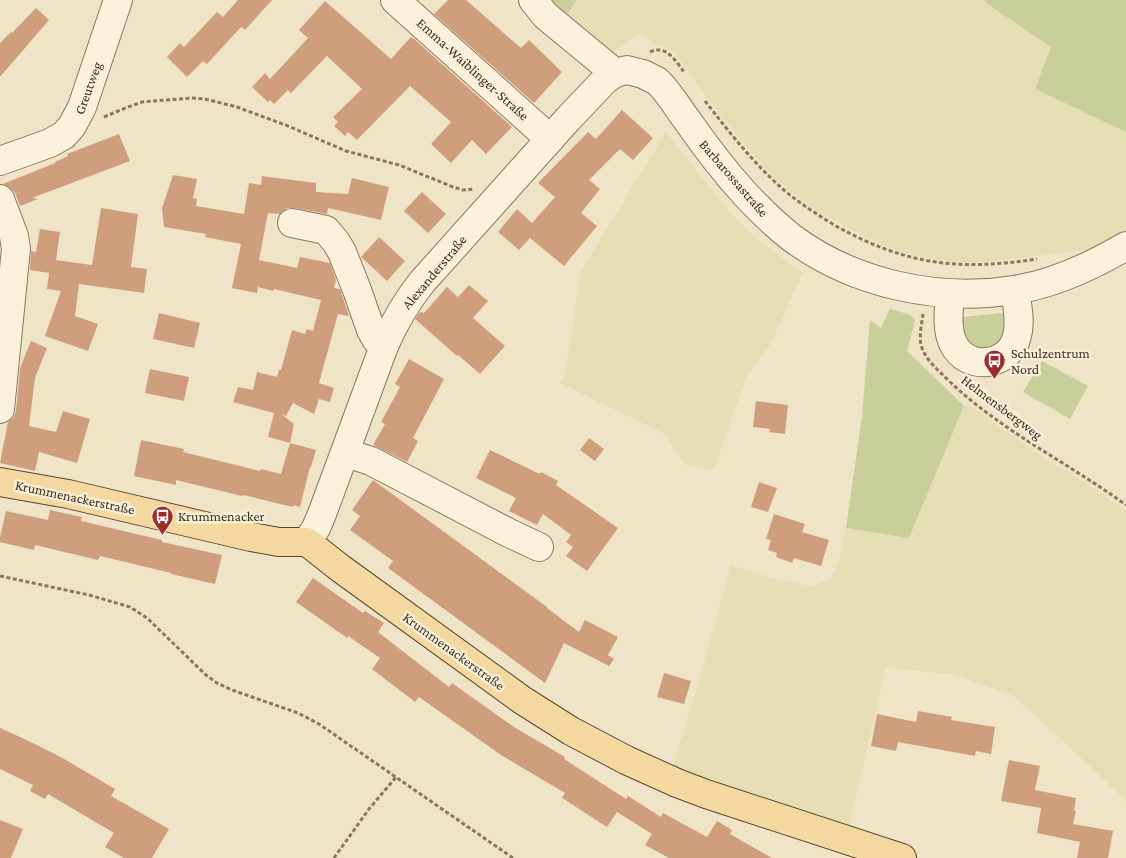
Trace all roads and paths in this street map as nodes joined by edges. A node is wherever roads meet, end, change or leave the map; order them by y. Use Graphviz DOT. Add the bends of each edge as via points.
graph roads {
  1 [pos="118,0"];
  2 [pos="395,0"];
  3 [pos="533,0"];
  4 [pos="619,72"];
  5 [pos="686,76"];
  6 [pos="702,98"];
  7 [pos="69,130"];
  8 [pos="550,139"];
  9 [pos="0,161"];
  10 [pos="477,188"];
  11 [pos="0,198"];
  12 [pos="292,223"];
  13 [pos="1126,246"];
  14 [pos="1038,259"];
  15 [pos="1015,290"];
  16 [pos="938,292"];
  17 [pos="384,346"];
  18 [pos="0,409"];
  19 [pos="346,452"];
  20 [pos="0,482"];
  21 [pos="1126,505"];
  22 [pos="307,542"];
  23 [pos="539,547"];
  24 [pos="0,576"];
  25 [pos="396,778"];
  26 [pos="334,858"];
  27 [pos="513,858"];
  28 [pos="902,858"];
  1 -- 7 [label="street, Greutweg" via="82,107"];
  2 -- 8 [label="street, Emma-Waiblinger-Straße"];
  3 -- 4 [label="street" via="552,21"];
  4 -- 5 [label="path" via="659,49 672,57"];
  4 -- 8 [label="street, Alexanderstraße" via="600,84"];
  4 -- 16 [label="street, Barbarossastraße" via="644,74 661,84 731,178 792,238 853,272 898,286"];
  6 -- 14 [label="path" via="758,166 786,192 818,216 862,240 916,259 951,264 988,265"];
  7 -- 9 [label="street, Greutweg" via="50,143"];
  7 -- 10 [label="path" via="142,102 206,99 237,107 346,151 398,164 453,188"];
  8 -- 17 [label="street, Alexanderstraße" via="419,286 395,322"];
  11 -- 18 [label="street" via="16,244"];
  12 -- 17 [label="street" via="323,230 334,239 370,330"];
  13 -- 15 [label="street, Barbarossastraße" via="1071,274"];
  15 -- 16 [label="street, Barbarossastraße" via="973,294"];
  15 -- 16 [label="street" via="1018,330 1015,343 1008,353 988,363 976,362 960,354 950,334"];
  16 -- 21 [label="path, Helmensbergweg" via="920,342 935,367 1008,429"];
  17 -- 19 [label="street, Alexanderstraße"];
  19 -- 22 [label="street, Alexanderstraße" via="322,514"];
  19 -- 23 [label="street" via="371,461"];
  20 -- 22 [label="main road, Krummenackerstraße" via="68,494 251,537"];
  22 -- 28 [label="main road, Krummenackerstraße" via="522,700 601,747 706,794"];
  24 -- 25 [label="path" via="130,607 147,618 217,683 310,719"];
  25 -- 26 [label="path"];
  25 -- 27 [label="path"];
}
